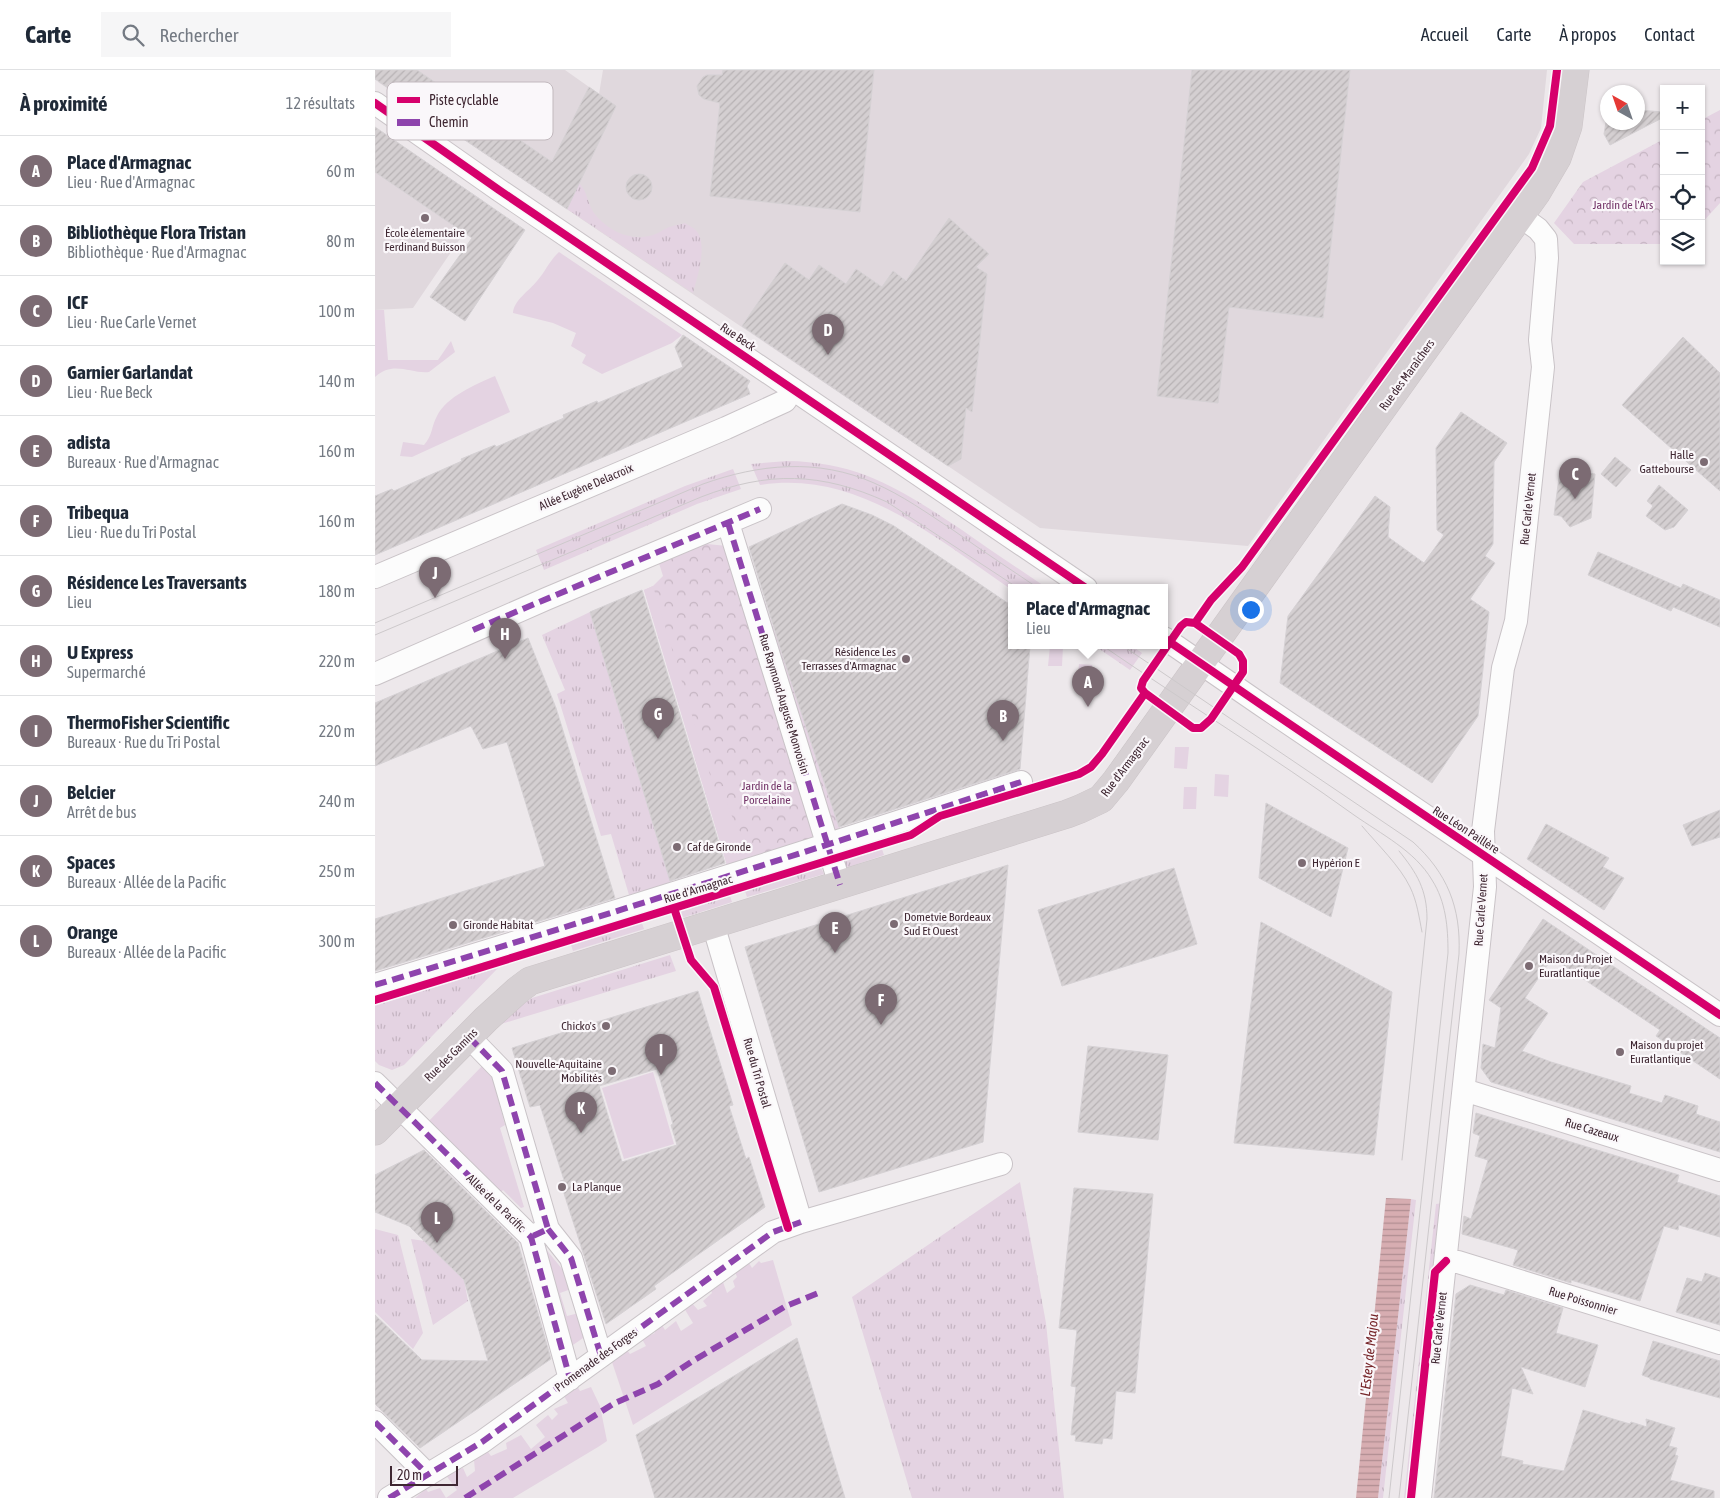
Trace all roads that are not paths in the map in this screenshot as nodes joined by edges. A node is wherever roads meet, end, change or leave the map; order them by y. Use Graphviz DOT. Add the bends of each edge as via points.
graph roads {
  1 [pos="1575,70"];
  2 [pos="375,104"];
  3 [pos="387,112"];
  4 [pos="427,140"];
  5 [pos="1520,216"];
  6 [pos="793,390"];
  7 [pos="760,509"];
  8 [pos="728,523"];
  9 [pos="375,577"];
  10 [pos="1080,584"];
  11 [pos="1168,641"];
  12 [pos="1200,662"];
  13 [pos="375,674"];
  14 [pos="1021,782"];
  15 [pos="827,846"];
  16 [pos="1484,855"];
  17 [pos="840,885"];
  18 [pos="713,924"];
  19 [pos="530,981"];
  20 [pos="375,985"];
  21 [pos="1720,1015"];
  22 [pos="469,1037"];
  23 [pos="375,1083"];
  24 [pos="1464,1090"];
  25 [pos="399,1108"];
  26 [pos="375,1131"];
  27 [pos="1001,1164"];
  28 [pos="1720,1170"];
  29 [pos="801,1222"];
  30 [pos="539,1233"];
  31 [pos="1446,1261"];
  32 [pos="1720,1343"];
  33 [pos="601,1356"];
  34 [pos="570,1379"];
  35 [pos="375,1422"];
  36 [pos="428,1475"];
  37 [pos="389,1498"];
  38 [pos="1420,1498"];
  1 -- 5 [label="main road, Rue des Maraîchers" via="1568,126 1557,158"];
  2 -- 3 [label="street, Rue Beck"];
  4 -- 6 [label="street, Rue Beck"];
  5 -- 12 [label="main road, Rue des Maraîchers"];
  5 -- 16 [label="street, Rue Carle Vernet" via="1547,239 1540,340 1543,366 1516,621 1503,668 1483,831"];
  6 -- 9 [label="street, Allée Eugène Delacroix" via="785,401 726,428"];
  6 -- 10 [label="street, Rue Beck"];
  7 -- 8 [label="street"];
  8 -- 13 [label="street"];
  8 -- 15 [label="street, Rue Raymond Auguste Monvoisin"];
  11 -- 12 [label="street"];
  12 -- 16 [label="street, Rue Léon Paillère"];
  12 -- 17 [label="main road, Rue d'Armagnac" via="1101,799 1074,812"];
  14 -- 15 [label="street, Rue d'Armagnac"];
  15 -- 17 [label="street, Rue Raymond Auguste Monvoisin"];
  15 -- 20 [label="street, Rue d'Armagnac"];
  16 -- 21 [label="street, Rue Léon Paillère"];
  16 -- 24 [label="street, Rue Carle Vernet" via="1485,887"];
  17 -- 18 [label="main road, Rue d'Armagnac"];
  18 -- 19 [label="main road, Rue d'Armagnac"];
  18 -- 29 [label="street, Rue du Tri Postal"];
  19 -- 22 [label="main road, Rue des Gamins"];
  22 -- 25 [label="main road, Rue des Gamins"];
  22 -- 30 [label="street" via="503,1071"];
  23 -- 25 [label="street, Allée de la Pacific"];
  24 -- 28 [label="street, Rue Cazeaux"];
  24 -- 31 [label="street, Rue Carle Vernet"];
  25 -- 26 [label="main road, Rue des Gamins"];
  25 -- 30 [label="street, Allée de la Pacific"];
  27 -- 29 [label="street, Promenade des Forges"];
  29 -- 33 [label="street, Promenade des Forges" via="773,1232"];
  30 -- 33 [label="street" via="571,1258"];
  30 -- 34 [label="street, Allée de la Pacific"];
  31 -- 32 [label="street, Rue Poissonnier"];
  31 -- 38 [label="street, Rue Carle Vernet"];
  33 -- 34 [label="street, Promenade des Forges"];
  34 -- 36 [label="street, Promenade des Forges" via="482,1442"];
  35 -- 36 [label="street"];
  36 -- 37 [label="street, Promenade des Forges"];
}
